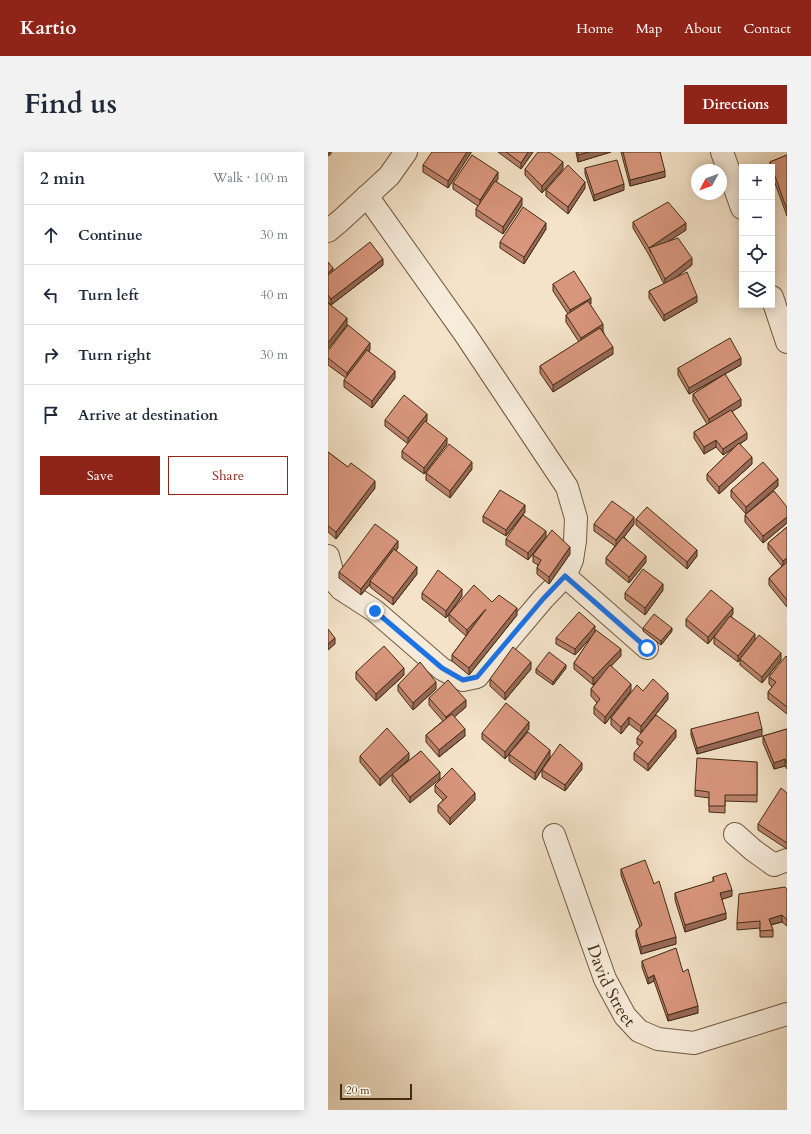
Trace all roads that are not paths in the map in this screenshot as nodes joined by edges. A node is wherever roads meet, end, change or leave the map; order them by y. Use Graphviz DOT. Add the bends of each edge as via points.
graph roads {
  1 [pos="406,152"];
  2 [pos="722,152"];
  3 [pos="367,196"];
  4 [pos="739,200"];
  5 [pos="328,230"];
  6 [pos="775,306"];
  7 [pos="787,342"];
  8 [pos="328,556"];
  9 [pos="565,576"];
  10 [pos="647,648"];
  11 [pos="735,834"];
  12 [pos="554,835"];
  13 [pos="787,860"];
  14 [pos="787,1014"];
  1 -- 3 [label="street" via="389,176"];
  2 -- 4 [label="street"];
  3 -- 5 [label="street"];
  3 -- 9 [label="street" via="465,334 567,487 576,518 572,560"];
  6 -- 7 [label="street"];
  8 -- 9 [label="street" via="335,582 341,589 375,611 442,668 463,680 477,677"];
  9 -- 10 [label="street"];
  11 -- 13 [label="street" via="774,865"];
  12 -- 14 [label="street, David Street" via="605,979 625,1016 639,1031 658,1039 694,1043"];
}
